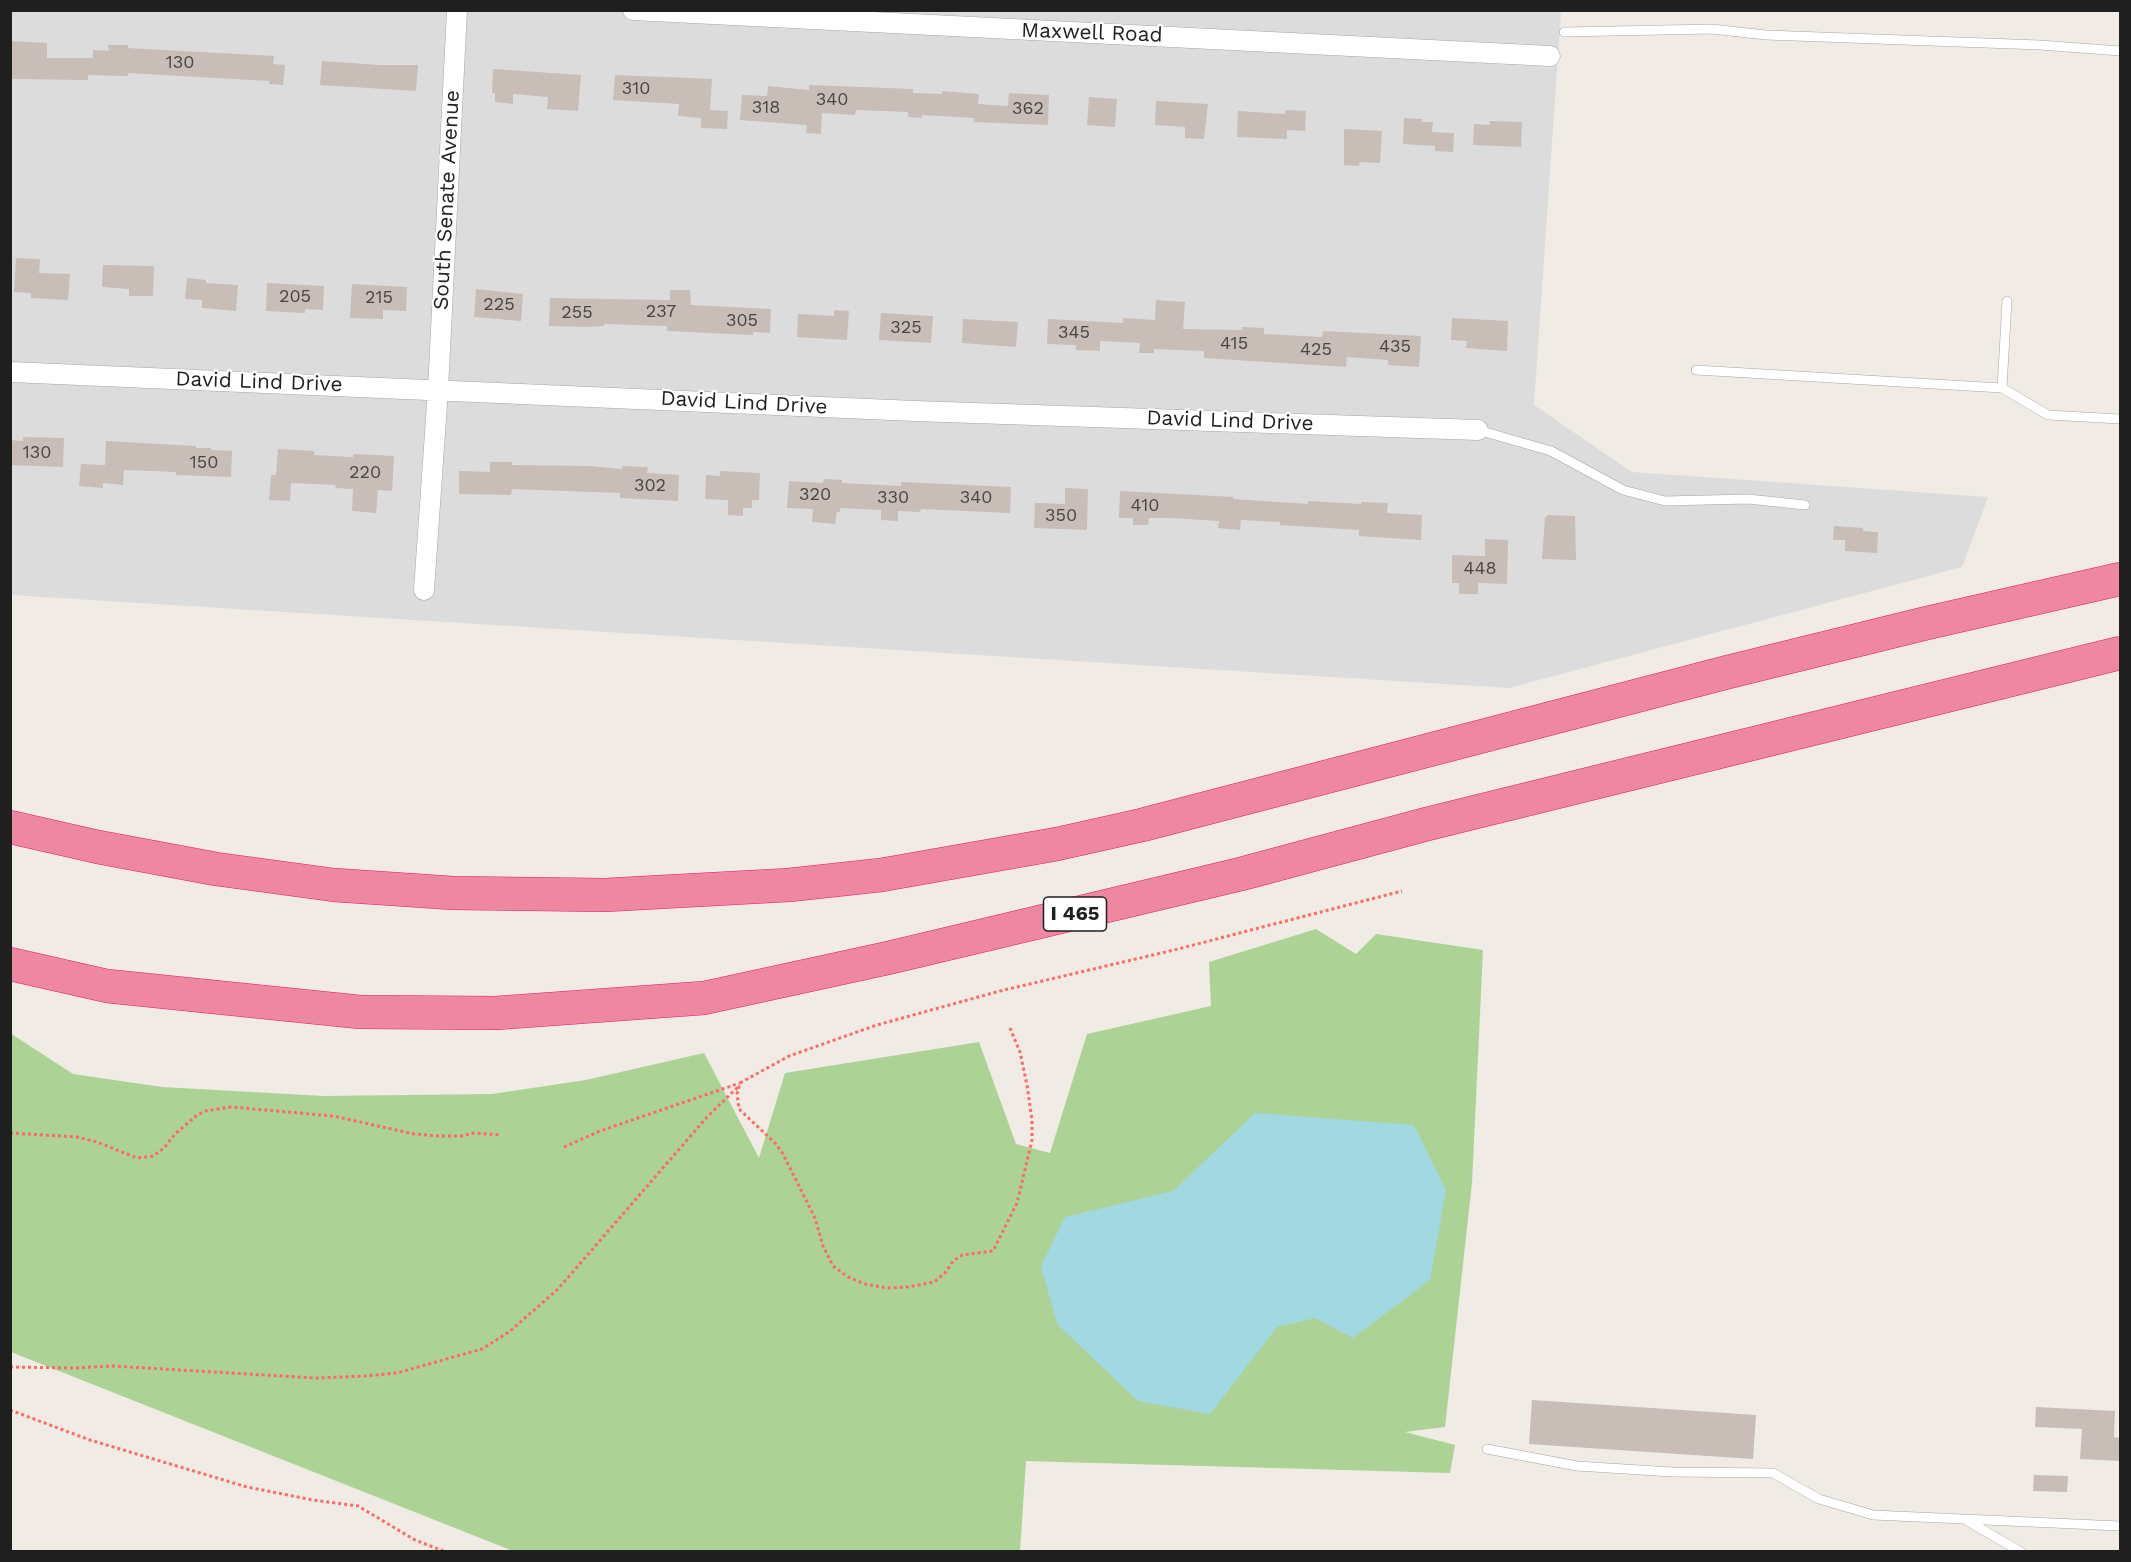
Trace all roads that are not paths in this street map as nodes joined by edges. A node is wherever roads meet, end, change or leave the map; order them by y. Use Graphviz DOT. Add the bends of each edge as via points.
graph roads {
  1 [pos="457,10"];
  2 [pos="633,10"];
  3 [pos="1564,32"];
  4 [pos="2121,51"];
  5 [pos="1550,56"];
  6 [pos="2007,301"];
  7 [pos="1696,370"];
  8 [pos="10,372"];
  9 [pos="2002,388"];
  10 [pos="438,390"];
  11 [pos="2121,419"];
  12 [pos="1478,430"];
  13 [pos="1805,505"];
  14 [pos="2121,579"];
  15 [pos="424,590"];
  16 [pos="2121,653"];
  17 [pos="10,827"];
  18 [pos="10,964"];
  19 [pos="1486,1449"];
  20 [pos="1963,1518"];
  21 [pos="2121,1526"];
  22 [pos="2021,1551"];
  1 -- 10 [label="street, South Senate Avenue"];
  2 -- 5 [label="street, Maxwell Road"];
  3 -- 4 [label="lane" via="1712,29"];
  6 -- 9 [label="lane"];
  7 -- 9 [label="lane"];
  8 -- 10 [label="street, David Lind Drive"];
  9 -- 11 [label="lane" via="2048,415"];
  10 -- 12 [label="street, David Lind Drive" via="903,411"];
  10 -- 15 [label="street, South Senate Avenue"];
  12 -- 13 [label="lane" via="1551,451 1623,490 1665,501 1748,499"];
  14 -- 17 [label="highway" via="1728,672 1142,825 881,875 662,893 453,893 334,885 216,869"];
  16 -- 18 [label="highway, I 465" via="1241,874 704,998 496,1013 360,1012 107,986"];
  19 -- 20 [label="lane" via="1577,1466 1773,1473 1819,1499 1873,1515"];
  20 -- 21 [label="lane"];
  20 -- 22 [label="lane"];
}
